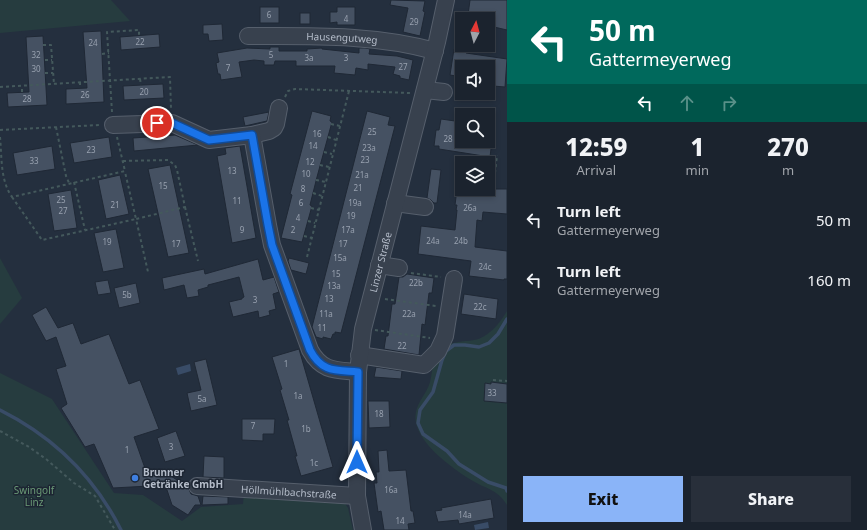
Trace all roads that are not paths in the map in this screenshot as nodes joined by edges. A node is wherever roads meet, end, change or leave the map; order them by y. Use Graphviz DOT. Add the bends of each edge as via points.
graph roads {
  1 [pos="446,0"];
  2 [pos="248,36"];
  3 [pos="435,51"];
  4 [pos="420,92"];
  5 [pos="444,92"];
  6 [pos="279,108"];
  7 [pos="113,125"];
  8 [pos="252,135"];
  9 [pos="395,203"];
  10 [pos="425,206"];
  11 [pos="379,265"];
  12 [pos="404,270"];
  13 [pos="454,279"];
  14 [pos="359,355"];
  15 [pos="358,372"];
  16 [pos="197,486"];
  17 [pos="357,496"];
  18 [pos="363,530"];
  1 -- 3 [label="street, Linzer Straße"];
  2 -- 3 [label="street, Hausengutweg" via="355,38"];
  3 -- 4 [label="street, Linzer Straße"];
  4 -- 5 [label="street"];
  4 -- 9 [label="street, Linzer Straße"];
  6 -- 8 [label="street" via="274,128"];
  7 -- 8 [label="street" via="172,123 209,140"];
  8 -- 15 [label="street" via="272,245 310,350 324,367"];
  9 -- 10 [label="street"];
  9 -- 11 [label="street, Linzer Straße"];
  11 -- 12 [label="street"];
  11 -- 14 [label="street, Linzer Straße"];
  13 -- 14 [label="street" via="444,340 438,351 424,365"];
  14 -- 15 [label="street, Linzer Straße"];
  15 -- 17 [label="street, Linzer Straße"];
  16 -- 17 [label="street, Höllmühlbachstraße"];
  17 -- 18 [label="street, Linzer Straße"];
}
